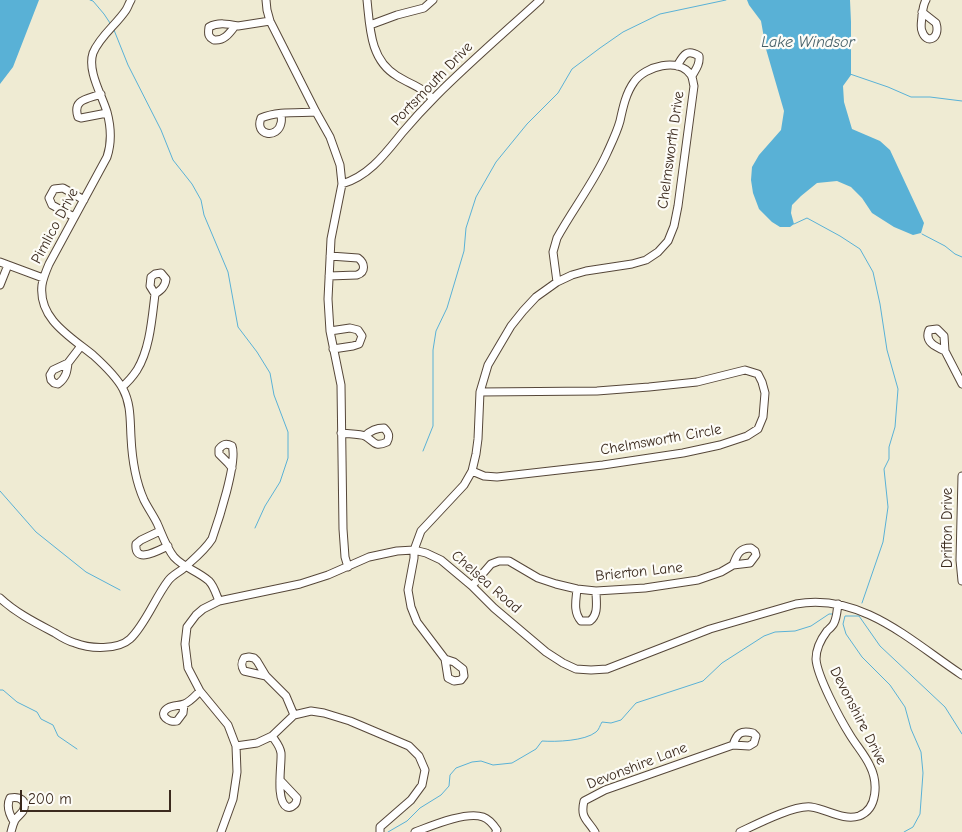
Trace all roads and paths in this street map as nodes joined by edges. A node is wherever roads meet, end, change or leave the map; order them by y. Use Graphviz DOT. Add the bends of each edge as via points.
graph roads {
  1 [pos="131,0"];
  2 [pos="266,0"];
  3 [pos="367,0"];
  4 [pos="433,0"];
  5 [pos="540,0"];
  6 [pos="926,0"];
  7 [pos="922,12"];
  8 [pos="270,21"];
  9 [pos="370,25"];
  10 [pos="235,26"];
  11 [pos="677,66"];
  12 [pos="692,76"];
  13 [pos="101,94"];
  14 [pos="432,99"];
  15 [pos="316,112"];
  16 [pos="107,113"];
  17 [pos="280,114"];
  18 [pos="342,184"];
  19 [pos="84,200"];
  20 [pos="74,217"];
  21 [pos="330,256"];
  22 [pos="0,262"];
  23 [pos="8,265"];
  24 [pos="329,276"];
  25 [pos="43,278"];
  26 [pos="557,282"];
  27 [pos="0,285"];
  28 [pos="155,294"];
  29 [pos="330,331"];
  30 [pos="80,346"];
  31 [pos="333,349"];
  32 [pos="946,351"];
  33 [pos="68,363"];
  34 [pos="962,384"];
  35 [pos="122,387"];
  36 [pos="480,392"];
  37 [pos="341,433"];
  38 [pos="365,436"];
  39 [pos="232,468"];
  40 [pos="472,471"];
  41 [pos="962,476"];
  42 [pos="160,531"];
  43 [pos="168,546"];
  44 [pos="414,550"];
  45 [pos="734,565"];
  46 [pos="186,566"];
  47 [pos="348,567"];
  48 [pos="962,580"];
  49 [pos="472,586"];
  50 [pos="577,589"];
  51 [pos="596,591"];
  52 [pos="0,598"];
  53 [pos="219,600"];
  54 [pos="838,604"];
  55 [pos="445,659"];
  56 [pos="962,675"];
  57 [pos="266,676"];
  58 [pos="200,691"];
  59 [pos="184,704"];
  60 [pos="294,715"];
  61 [pos="272,736"];
  62 [pos="733,745"];
  63 [pos="236,746"];
  64 [pos="280,780"];
  65 [pos="14,822"];
  66 [pos="11,832"];
  67 [pos="221,832"];
  68 [pos="380,832"];
  69 [pos="415,832"];
  70 [pos="496,832"];
  71 [pos="595,832"];
  72 [pos="740,832"];
  1 -- 13 [label="street, Pimlico Drive" via="93,54 93,73"];
  2 -- 8 [label="street"];
  3 -- 9 [label="street"];
  4 -- 9 [label="street" via="424,8"];
  5 -- 14 [label="street, Portsmouth Drive"];
  6 -- 7 [label="street"];
  8 -- 10 [label="street"];
  8 -- 15 [label="street"];
  9 -- 14 [label="street" via="374,46 386,69 426,91"];
  11 -- 12 [label="street, Chelmsworth Drive"];
  11 -- 12 [label="street" via="687,53 699,56 699,64"];
  11 -- 26 [label="street" via="658,66 635,81 625,100 607,154 557,238 553,252"];
  12 -- 26 [label="street, Chelmsworth Drive" via="678,206 668,241 646,260 586,271"];
  13 -- 16 [label="street, Pimlico Drive"];
  13 -- 16 [label="street" via="80,102 76,112 81,118"];
  14 -- 18 [label="street, Portsmouth Drive" via="368,172"];
  15 -- 17 [label="street"];
  15 -- 18 [label="street" via="330,136 340,165"];
  16 -- 19 [label="street, Pimlico Drive" via="111,145"];
  18 -- 21 [label="street"];
  19 -- 20 [label="street, Pimlico Drive"];
  19 -- 20 [label="street" via="63,188 50,193 48,198 52,205"];
  20 -- 25 [label="street, Pimlico Drive"];
  21 -- 24 [label="street"];
  21 -- 24 [label="street" via="358,258 364,266 357,276"];
  22 -- 23 [label="street"];
  23 -- 25 [label="street"];
  23 -- 27 [label="street"];
  24 -- 29 [label="street"];
  25 -- 30 [label="street, Pimlico Drive" via="42,294 47,313 63,333"];
  26 -- 36 [label="street, Chelmsworth Drive" via="536,297 511,326 488,365"];
  28 -- 35 [label="street" via="141,363"];
  29 -- 31 [label="street"];
  29 -- 31 [label="street" via="350,328 358,330 362,336 359,344"];
  30 -- 33 [label="street"];
  30 -- 35 [label="street, Pimlico Drive"];
  31 -- 37 [label="street" via="341,385"];
  32 -- 34 [label="street"];
  35 -- 42 [label="street, Pimlico Drive" via="130,411 132,452 139,486"];
  36 -- 40 [label="street, Chelmsworth Drive" via="478,439"];
  36 -- 40 [label="street, Chelmsworth Circle" via="650,387 697,382 745,370 758,374 765,393 763,417 758,429 720,445 648,459 497,477"];
  37 -- 38 [label="street"];
  37 -- 47 [label="street" via="342,529"];
  39 -- 46 [label="street" via="212,539"];
  40 -- 44 [label="street, Chelmsworth Drive" via="464,485 421,531"];
  41 -- 48 [label="street, Drifton Drive"];
  42 -- 43 [label="street, Pimlico Drive"];
  42 -- 43 [label="street" via="136,544 138,553 148,555"];
  43 -- 46 [label="street, Pimlico Drive" via="175,558"];
  44 -- 47 [label="street, Chelsea Road" via="369,558"];
  44 -- 49 [label="street, Chelsea Road" via="441,560"];
  44 -- 55 [label="street, Chelmsworth Drive" via="408,590 411,607 417,622"];
  45 -- 51 [label="street, Brierton Lane" via="698,580"];
  46 -- 52 [label="street" via="169,580 131,638 116,646 76,644 25,617"];
  46 -- 53 [label="street, Pimlico Drive" via="210,581"];
  47 -- 53 [label="street, Chelsea Road" via="300,584"];
  49 -- 50 [label="street, Brierton Lane" via="490,564 509,561 538,578"];
  49 -- 54 [label="street, Chelsea Road" via="546,652 576,669 591,670 607,669 710,629 796,604"];
  50 -- 51 [label="street, Brierton Lane"];
  50 -- 51 [label="street" via="575,610 581,621 590,621 595,615"];
  53 -- 58 [label="street, Chelsea Road" via="203,608 187,627 188,668"];
  54 -- 56 [label="street, Chelsea Road" via="856,609 904,634"];
  54 -- 72 [label="street, Devonshire Drive" via="834,623 821,639 816,658 838,714 870,766 875,779 873,803 868,811 848,817 802,807"];
  57 -- 60 [label="street" via="286,696"];
  58 -- 59 [label="street"];
  58 -- 63 [label="street, Chelsea Road" via="228,725"];
  60 -- 61 [label="street"];
  60 -- 68 [label="street" via="311,711 350,721 409,746 419,756 425,770 422,785 412,800 380,827"];
  61 -- 63 [label="street" via="257,743"];
  61 -- 64 [label="street" via="281,754"];
  62 -- 71 [label="street, Devonshire Lane" via="605,790 584,801 582,811"];
  63 -- 67 [label="street, Chelsea Road" via="238,772 233,799"];
  65 -- 66 [label="street"];
  69 -- 70 [label="street" via="452,819 472,816 492,822"];
}
